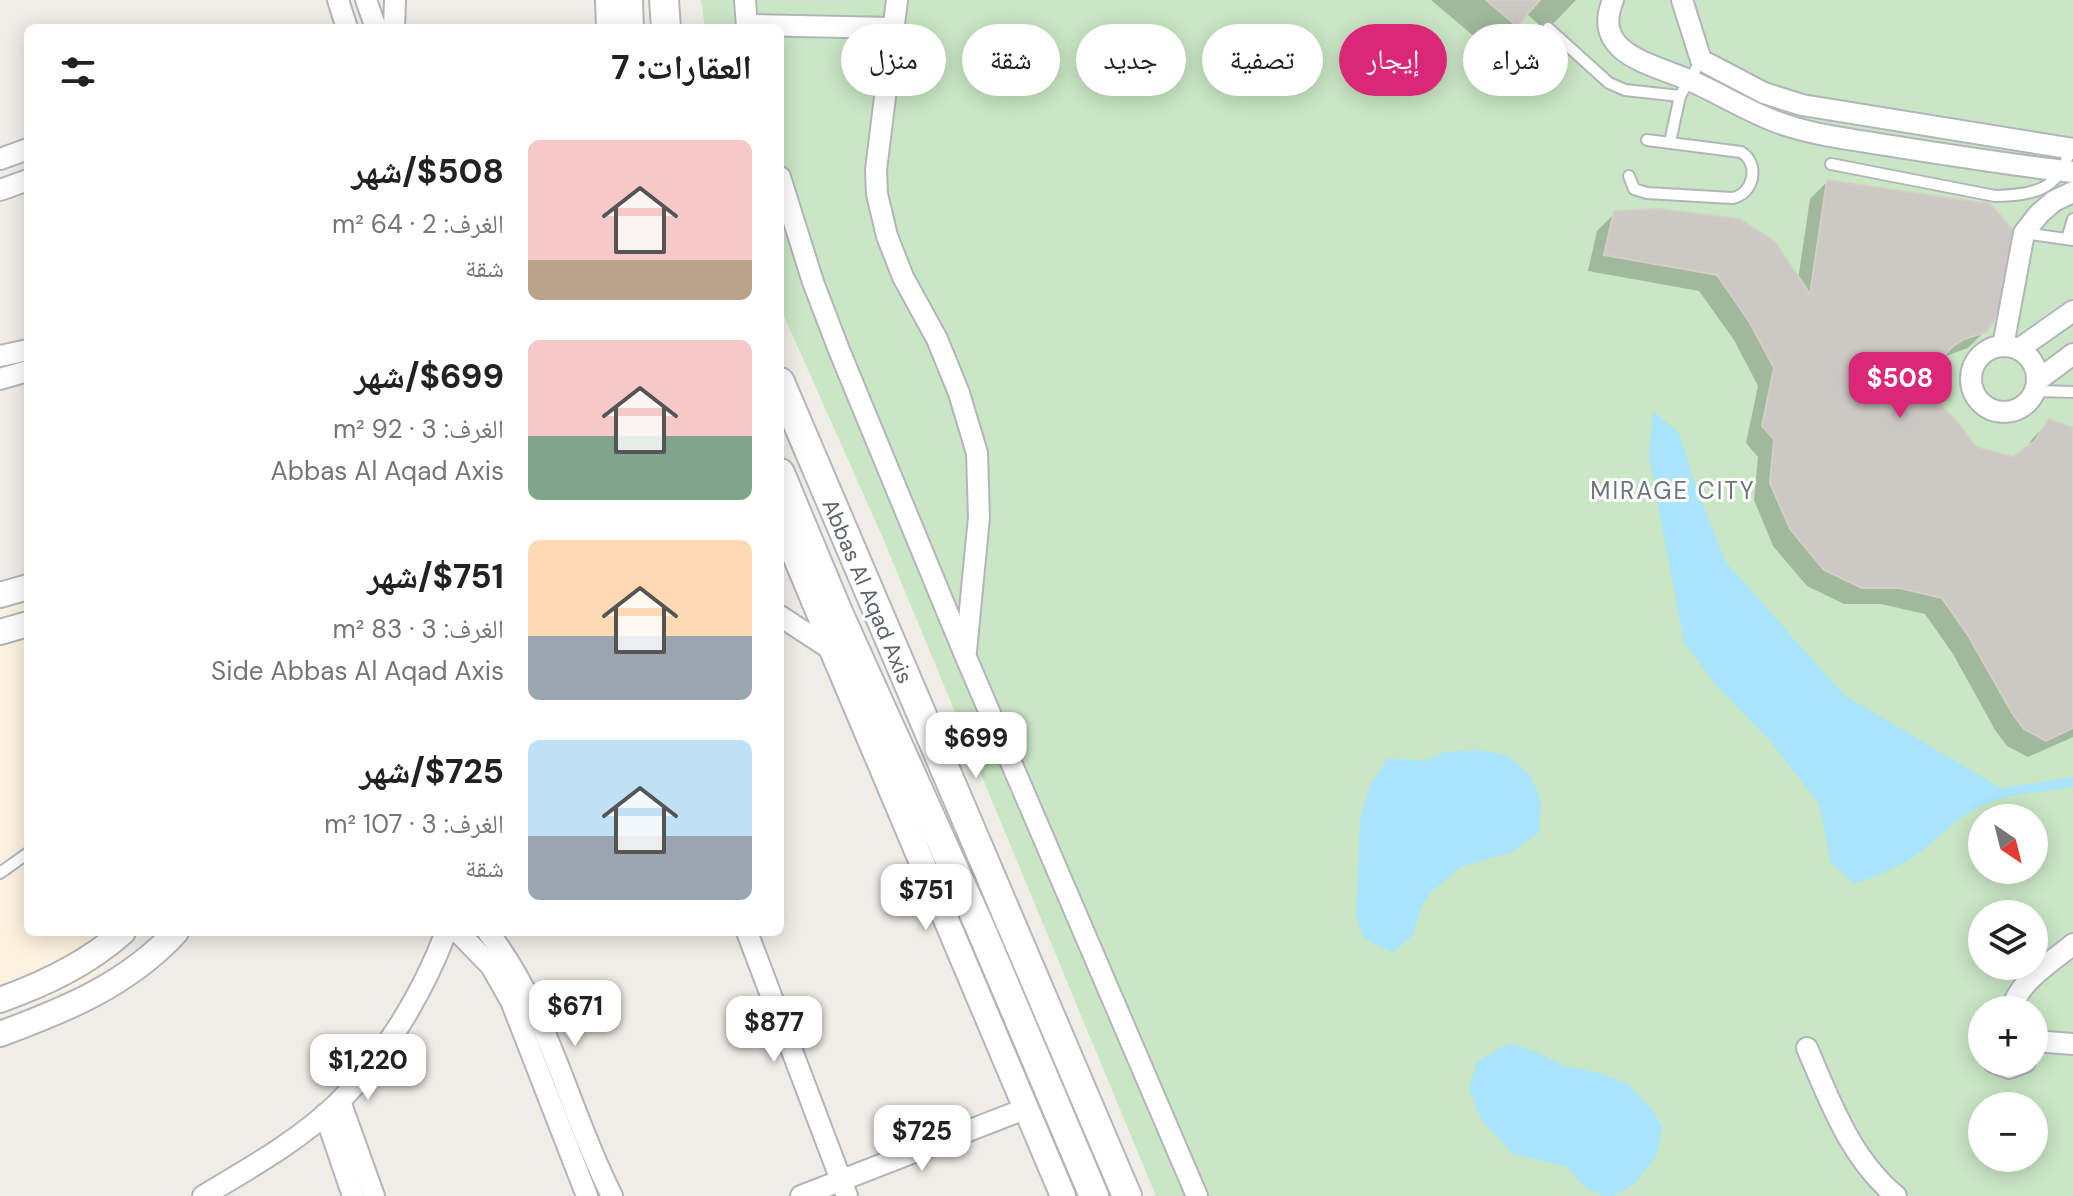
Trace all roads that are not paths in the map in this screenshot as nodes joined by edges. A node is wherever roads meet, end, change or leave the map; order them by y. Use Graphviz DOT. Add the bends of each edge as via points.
graph roads {
  1 [pos="338,0"];
  2 [pos="366,0"];
  3 [pos="395,0"];
  4 [pos="606,0"];
  5 [pos="628,0"];
  6 [pos="664,0"];
  7 [pos="745,0"];
  8 [pos="897,0"];
  9 [pos="1613,0"];
  10 [pos="1682,0"];
  11 [pos="346,24"];
  12 [pos="375,24"];
  13 [pos="394,24"];
  14 [pos="607,24"];
  15 [pos="629,24"];
  16 [pos="666,24"];
  17 [pos="747,24"];
  18 [pos="893,24"];
  19 [pos="784,27"];
  20 [pos="841,28"];
  21 [pos="1568,46"];
  22 [pos="1701,60"];
  23 [pos="1684,88"];
  24 [pos="884,96"];
  25 [pos="1647,140"];
  26 [pos="1670,142"];
  27 [pos="2072,149"];
  28 [pos="24,150"];
  29 [pos="0,159"];
  30 [pos="1831,164"];
  31 [pos="2069,171"];
  32 [pos="1629,176"];
  33 [pos="24,181"];
  34 [pos="0,190"];
  35 [pos="784,190"];
  36 [pos="2073,192"];
  37 [pos="2073,219"];
  38 [pos="2024,233"];
  39 [pos="2070,239"];
  40 [pos="2073,311"];
  41 [pos="2011,348"];
  42 [pos="24,351"];
  43 [pos="2073,354"];
  44 [pos="0,356"];
  45 [pos="24,372"];
  46 [pos="0,379"];
  47 [pos="2037,385"];
  48 [pos="784,391"];
  49 [pos="2073,392"];
  50 [pos="784,486"];
  51 [pos="784,531"];
  52 [pos="808,567"];
  53 [pos="24,588"];
  54 [pos="0,595"];
  55 [pos="784,619"];
  56 [pos="24,625"];
  57 [pos="0,632"];
  58 [pos="832,650"];
  59 [pos="965,655"];
  60 [pos="24,856"];
  61 [pos="0,873"];
  62 [pos="994,889"];
  63 [pos="966,895"];
  64 [pos="117,936"];
  65 [pos="172,936"];
  66 [pos="444,936"];
  67 [pos="462,936"];
  68 [pos="491,936"];
  69 [pos="749,936"];
  70 [pos="2073,944"];
  71 [pos="1020,949"];
  72 [pos="1000,975"];
  73 [pos="2018,996"];
  74 [pos="0,1000"];
  75 [pos="0,1034"];
  76 [pos="2048,1042"];
  77 [pos="2073,1044"];
  78 [pos="1807,1048"];
  79 [pos="332,1107"];
  80 [pos="1027,1108"];
  81 [pos="844,1188"];
  82 [pos="203,1196"];
  83 [pos="353,1196"];
  84 [pos="374,1196"];
  85 [pos="587,1196"];
  86 [pos="612,1196"];
  87 [pos="801,1196"];
  88 [pos="1063,1196"];
  89 [pos="1094,1196"];
  90 [pos="1127,1196"];
  91 [pos="1197,1196"];
  92 [pos="1896,1196"];
  1 -- 11 [label="street"];
  2 -- 12 [label="street"];
  3 -- 13 [label="street"];
  4 -- 14 [label="street"];
  5 -- 15 [label="main road"];
  6 -- 16 [label="main road"];
  7 -- 17 [label="street"];
  8 -- 18 [label="street"];
  9 -- 23 [label="street" via="1608,26 1622,51"];
  10 -- 22 [label="street"];
  19 -- 20 [label="street"];
  21 -- 23 [label="lane" via="1609,83 1625,90"];
  22 -- 23 [label="lane"];
  22 -- 27 [label="street" via="1764,93 1802,105"];
  23 -- 26 [label="lane"];
  23 -- 31 [label="street" via="1804,130"];
  24 -- 59 [label="street" via="876,170 887,236 937,339 977,453 979,517"];
  25 -- 26 [label="lane"];
  26 -- 32 [label="lane" via="1741,152 1753,168 1749,186 1732,198 1647,193 1634,189"];
  27 -- 31 [label="lane"];
  28 -- 29 [label="street"];
  30 -- 31 [label="lane" via="1995,196 2034,192"];
  33 -- 34 [label="street"];
  35 -- 59 [label="street" via="839,350"];
  36 -- 38 [label="street" via="2054,201"];
  37 -- 39 [label="lane"];
  38 -- 39 [label="lane"];
  38 -- 41 [label="street"];
  40 -- 41 [label="street"];
  41 -- 47 [label="street" via="2029,357"];
  41 -- 47 [label="street" via="1988,350 1976,361 1973,392 1997,411 2013,411 2027,404"];
  42 -- 44 [label="street"];
  43 -- 47 [label="street"];
  45 -- 46 [label="street"];
  47 -- 49 [label="lane"];
  48 -- 62 [label="main road, Abbas Al Aqad Axis"];
  50 -- 52 [label="main road, Abbas Al Aqad Axis"];
  51 -- 52 [label="street"];
  52 -- 58 [label="street"];
  52 -- 63 [label="main road, Abbas Al Aqad Axis"];
  53 -- 54 [label="street"];
  55 -- 58 [label="street"];
  56 -- 57 [label="street"];
  58 -- 80 [label="street"];
  59 -- 91 [label="street"];
  60 -- 61 [label="lane"];
  62 -- 63 [label="main road" via="982,901"];
  62 -- 71 [label="main road, Abbas Al Aqad Axis"];
  63 -- 72 [label="main road, Abbas Al Aqad Axis"];
  64 -- 74 [label="street" via="66,972"];
  65 -- 75 [label="street" via="105,990"];
  66 -- 79 [label="street" via="395,1030"];
  67 -- 85 [label="street" via="491,966 511,1001"];
  68 -- 86 [label="street" via="530,996"];
  69 -- 81 [label="street"];
  70 -- 73 [label="street"];
  71 -- 72 [label="main road" via="1009,951"];
  71 -- 90 [label="main road, Abbas Al Aqad Axis"];
  72 -- 89 [label="main road, Abbas Al Aqad Axis"];
  76 -- 77 [label="street"];
  78 -- 92 [label="street" via="1843,1129 1870,1170"];
  79 -- 82 [label="street" via="266,1159"];
  79 -- 83 [label="street"];
  79 -- 84 [label="street"];
  80 -- 81 [label="street"];
  80 -- 88 [label="street"];
  81 -- 87 [label="street"];
}
